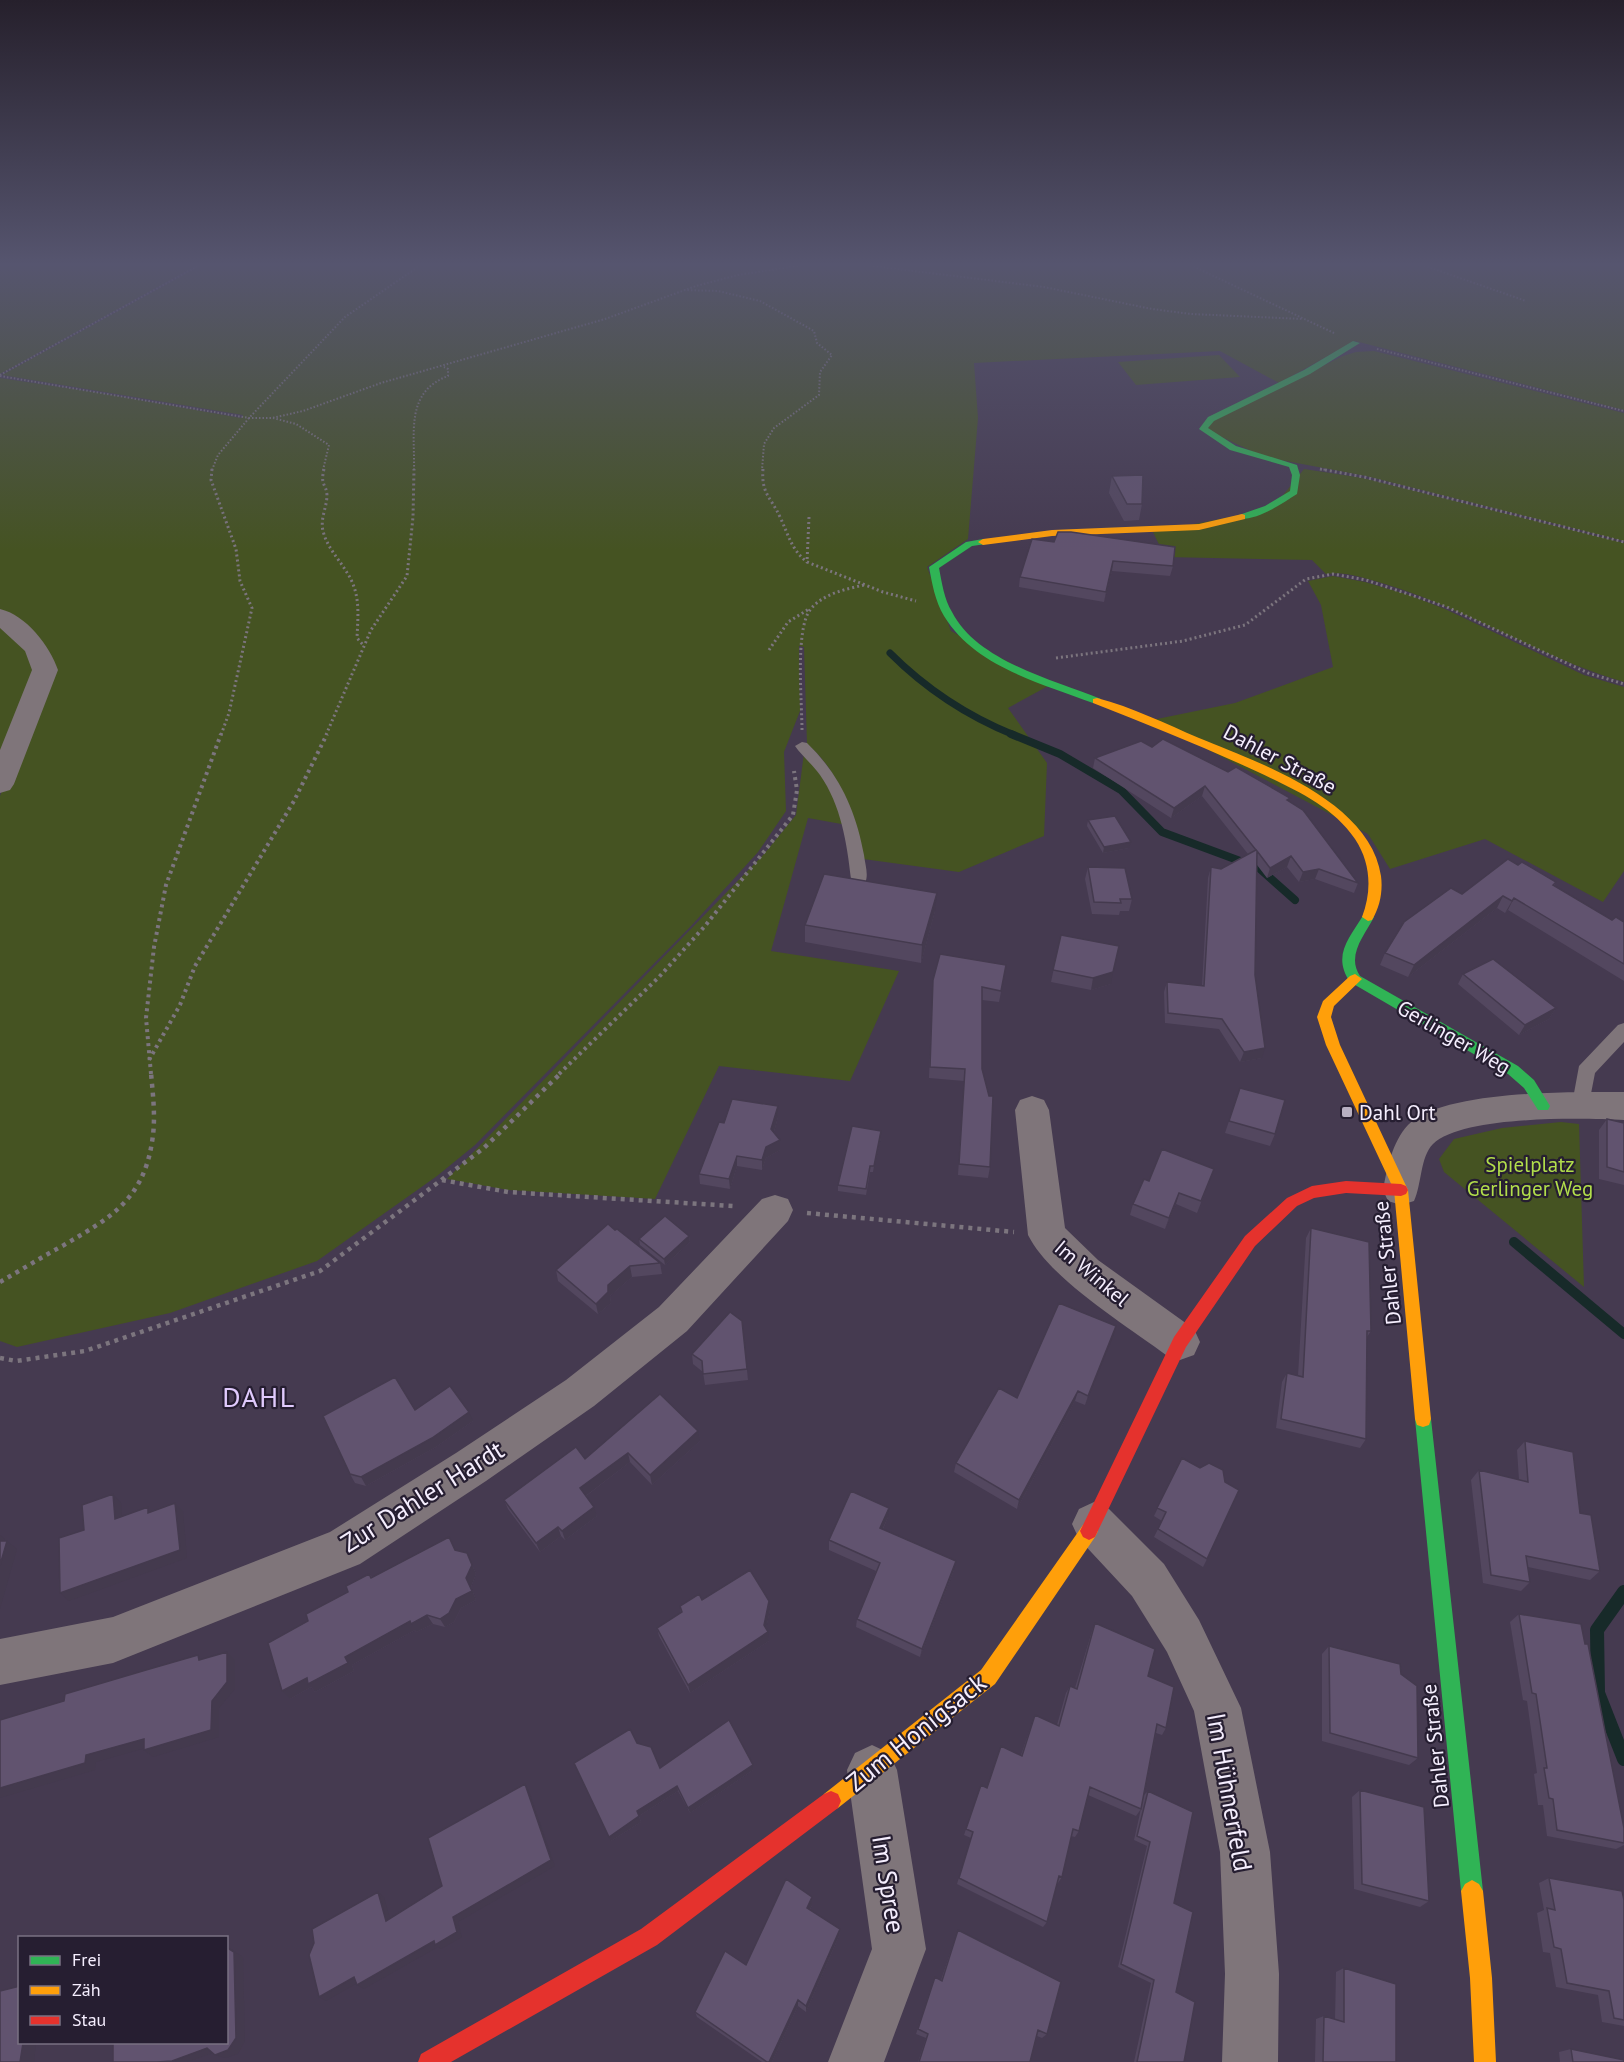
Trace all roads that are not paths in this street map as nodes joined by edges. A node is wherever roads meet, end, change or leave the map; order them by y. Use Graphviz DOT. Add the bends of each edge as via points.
graph roads {
  1 [pos="1330,358"];
  2 [pos="0,616"];
  3 [pos="802,746"];
  4 [pos="0,784"];
  5 [pos="859,879"];
  6 [pos="1356,979"];
  7 [pos="1624,1029"];
  8 [pos="1581,1104"];
  9 [pos="1543,1106"];
  10 [pos="1624,1106"];
  11 [pos="1032,1110"];
  12 [pos="1401,1190"];
  13 [pos="775,1210"];
  14 [pos="1180,1342"];
  15 [pos="1094,1524"];
  16 [pos="0,1662"];
  17 [pos="872,1770"];
  18 [pos="429,2062"];
  19 [pos="856,2062"];
  20 [pos="1250,2062"];
  21 [pos="1485,2062"];
  1 -- 6 [label="street, Dahler Straße" via="1211,419 1203,429 1212,439 1293,465 1294,492 1268,508 1199,527 1052,533 969,544 933,567 943,608 972,644 1004,663 1204,743 1288,782 1341,816 1367,850 1376,887 1371,911 1346,957 1348,971"];
  2 -- 4 [label="street" via="36,648 45,670"];
  3 -- 5 [label="lane" via="821,762 846,810"];
  6 -- 9 [label="street, Gerlinger Weg" via="1513,1070 1529,1084"];
  6 -- 12 [label="street, Dahler Straße" via="1328,1004 1326,1027"];
  7 -- 8 [label="lane" via="1586,1071"];
  8 -- 9 [label="street, Gerlinger Weg"];
  8 -- 10 [label="street, Gerlinger Weg"];
  9 -- 12 [label="street, Gerlinger Weg" via="1473,1116 1431,1127 1410,1152"];
  11 -- 14 [label="street, Im Winkel" via="1047,1235 1084,1272"];
  12 -- 14 [label="street, Zum Honigsack" via="1346,1187 1312,1192 1292,1202 1250,1240"];
  12 -- 21 [label="street, Dahler Straße" via="1481,1978"];
  13 -- 16 [label="street, Zur Dahler Hardt" via="672,1319 580,1393 344,1548 112,1640"];
  14 -- 15 [label="street, Zum Honigsack"];
  15 -- 17 [label="street, Zum Honigsack" via="987,1677"];
  15 -- 20 [label="street, Im Hühnerfeld" via="1148,1580 1183,1636 1217,1708 1245,1852 1252,1974"];
  17 -- 18 [label="street, Zum Honigsack" via="649,1937"];
  17 -- 19 [label="street, Im Spree" via="899,1949"];
}
